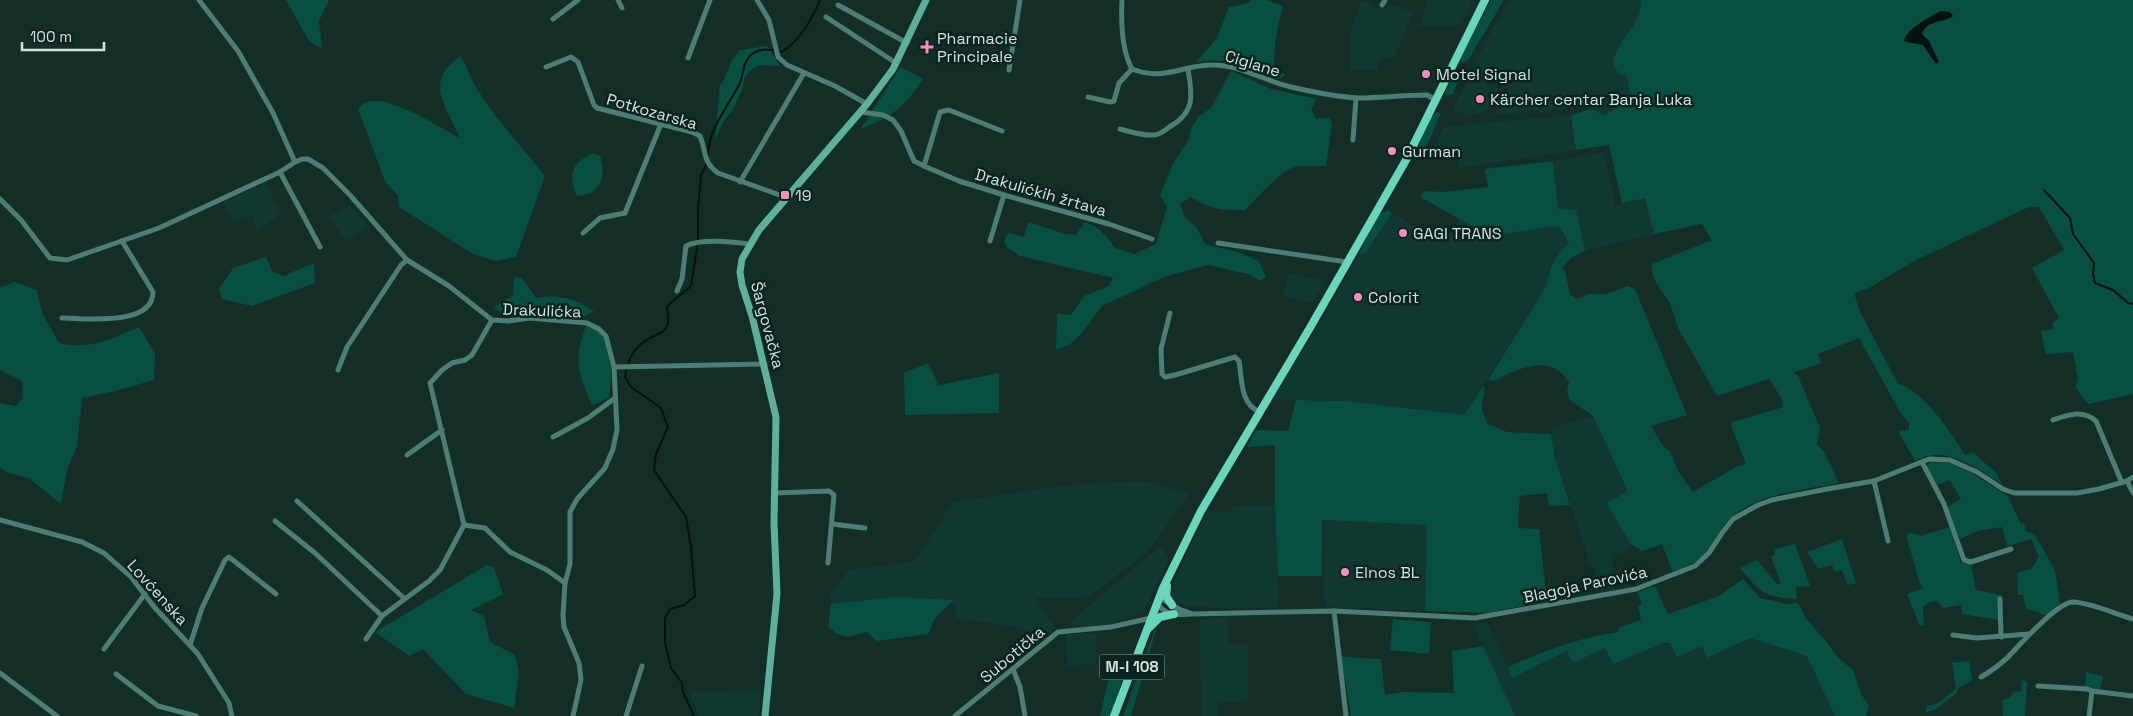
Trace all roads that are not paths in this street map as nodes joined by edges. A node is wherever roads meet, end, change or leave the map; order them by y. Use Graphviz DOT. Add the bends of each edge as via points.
graph roads {
  1 [pos="199,0"];
  2 [pos="578,0"];
  3 [pos="618,0"];
  4 [pos="710,0"];
  5 [pos="757,0"];
  6 [pos="926,0"];
  7 [pos="1020,0"];
  8 [pos="1122,0"];
  9 [pos="1485,0"];
  10 [pos="838,6"];
  11 [pos="622,8"];
  12 [pos="826,17"];
  13 [pos="553,19"];
  14 [pos="907,43"];
  15 [pos="688,58"];
  16 [pos="896,63"];
  17 [pos="546,67"];
  18 [pos="1132,69"];
  19 [pos="1188,69"];
  20 [pos="1009,70"];
  21 [pos="804,73"];
  22 [pos="1088,97"];
  23 [pos="1356,98"];
  24 [pos="1436,100"];
  25 [pos="867,104"];
  26 [pos="861,112"];
  27 [pos="661,124"];
  28 [pos="1120,129"];
  29 [pos="1002,131"];
  30 [pos="1353,140"];
  31 [pos="295,162"];
  32 [pos="924,166"];
  33 [pos="280,172"];
  34 [pos="740,182"];
  35 [pos="1004,195"];
  36 [pos="788,198"];
  37 [pos="0,199"];
  38 [pos="582,233"];
  39 [pos="1152,240"];
  40 [pos="122,241"];
  41 [pos="990,241"];
  42 [pos="1218,242"];
  43 [pos="750,244"];
  44 [pos="320,248"];
  45 [pos="407,260"];
  46 [pos="1347,262"];
  47 [pos="678,291"];
  48 [pos="1170,313"];
  49 [pos="62,318"];
  50 [pos="492,320"];
  51 [pos="765,364"];
  52 [pos="614,367"];
  53 [pos="338,370"];
  54 [pos="615,398"];
  55 [pos="1260,412"];
  56 [pos="2053,420"];
  57 [pos="442,430"];
  58 [pos="553,437"];
  59 [pos="407,455"];
  60 [pos="1922,462"];
  61 [pos="2133,477"];
  62 [pos="1874,482"];
  63 [pos="2125,482"];
  64 [pos="775,493"];
  65 [pos="2133,493"];
  66 [pos="297,501"];
  67 [pos="0,520"];
  68 [pos="275,521"];
  69 [pos="832,524"];
  70 [pos="464,525"];
  71 [pos="865,528"];
  72 [pos="1888,541"];
  73 [pos="2011,549"];
  74 [pos="828,563"];
  75 [pos="1171,574"];
  76 [pos="565,583"];
  77 [pos="145,594"];
  78 [pos="276,594"];
  79 [pos="405,599"];
  80 [pos="2000,599"];
  81 [pos="1158,600"];
  82 [pos="1172,605"];
  83 [pos="1334,611"];
  84 [pos="1174,614"];
  85 [pos="1193,614"];
  86 [pos="382,616"];
  87 [pos="1151,618"];
  88 [pos="2133,619"];
  89 [pos="2030,634"];
  90 [pos="1953,635"];
  91 [pos="2001,637"];
  92 [pos="366,639"];
  93 [pos="1142,640"];
  94 [pos="190,645"];
  95 [pos="104,650"];
  96 [pos="642,666"];
  97 [pos="1013,669"];
  98 [pos="0,673"];
  99 [pos="116,674"];
  100 [pos="1981,677"];
  101 [pos="2038,686"];
  102 [pos="2092,691"];
  103 [pos="2133,696"];
  104 [pos="57,716"];
  105 [pos="196,716"];
  106 [pos="232,716"];
  107 [pos="573,716"];
  108 [pos="626,716"];
  109 [pos="765,716"];
  110 [pos="955,716"];
  111 [pos="1026,716"];
  112 [pos="1114,716"];
  113 [pos="1346,716"];
  114 [pos="2089,716"];
  1 -- 31 [label="street" via="238,52 273,113"];
  2 -- 13 [label="street"];
  3 -- 11 [label="street"];
  4 -- 15 [label="street"];
  5 -- 21 [label="street" via="769,20 778,57"];
  6 -- 14 [label="street, Šargovačka"];
  7 -- 20 [label="street"];
  8 -- 18 [label="street" via="1126,47"];
  9 -- 24 [label="main road, M-I 108"];
  10 -- 14 [label="street"];
  12 -- 16 [label="street"];
  14 -- 16 [label="street, Šargovačka"];
  16 -- 25 [label="street, Šargovačka"];
  17 -- 27 [label="street, Potkozarska" via="575,58 597,108"];
  18 -- 19 [label="street, Ciglane" via="1162,75"];
  18 -- 22 [label="street" via="1119,83 1114,101"];
  19 -- 23 [label="street, Ciglane" via="1213,64 1233,67 1290,87"];
  19 -- 28 [label="street" via="1192,91 1189,110 1182,118 1156,136"];
  21 -- 25 [label="street"];
  21 -- 34 [label="street"];
  23 -- 24 [label="street, Ciglane" via="1427,95"];
  23 -- 30 [label="street"];
  24 -- 46 [label="main road, M-I 108"];
  25 -- 26 [label="street, Šargovačka"];
  26 -- 32 [label="street, Drakulićkih žrtava" via="893,120 914,161"];
  26 -- 36 [label="street, Šargovačka"];
  27 -- 34 [label="street, Potkozarska" via="700,136 710,167"];
  27 -- 38 [label="street" via="625,213 600,218"];
  29 -- 32 [label="street" via="949,110 940,112"];
  31 -- 33 [label="street"];
  31 -- 45 [label="street, Drakulićka" via="308,159 323,168"];
  32 -- 35 [label="street, Drakulićkih žrtava"];
  33 -- 40 [label="street" via="159,228"];
  33 -- 44 [label="street"];
  34 -- 36 [label="street, Potkozarska"];
  35 -- 39 [label="street, Drakulićkih žrtava" via="1109,224"];
  35 -- 41 [label="street"];
  36 -- 43 [label="street, Šargovačka"];
  37 -- 40 [label="street" via="50,258 67,260"];
  40 -- 49 [label="street" via="153,292 146,308 124,319"];
  42 -- 46 [label="street"];
  43 -- 47 [label="street" via="693,243 686,246"];
  43 -- 51 [label="street, Šargovačka" via="740,272"];
  45 -- 50 [label="street, Drakulićka" via="449,286"];
  45 -- 53 [label="street" via="346,346"];
  46 -- 55 [label="main road, M-I 108"];
  48 -- 55 [label="street" via="1161,349 1162,374 1175,375 1235,357 1239,361 1246,400 1252,409"];
  50 -- 52 [label="street, Drakulićka" via="530,318 587,323 606,336"];
  50 -- 57 [label="street" via="472,355 452,363 430,383"];
  51 -- 52 [label="street"];
  51 -- 64 [label="street, Šargovačka" via="776,417"];
  52 -- 54 [label="street, Drakulićka"];
  54 -- 58 [label="street" via="588,418"];
  54 -- 76 [label="street, Drakulićka" via="617,430 613,449 605,468 570,512 570,564"];
  55 -- 75 [label="main road, M-I 108" via="1202,510"];
  56 -- 63 [label="street" via="2077,413 2096,421"];
  57 -- 59 [label="street"];
  57 -- 70 [label="street"];
  60 -- 62 [label="street, Blagoja Parovića"];
  60 -- 63 [label="street, Blagoja Parovića" via="1950,460 2014,493 2077,493"];
  60 -- 73 [label="street" via="1944,504 1964,560 1971,562"];
  61 -- 63 [label="street, Blagoja Parovića"];
  62 -- 72 [label="street"];
  62 -- 83 [label="street, Blagoja Parovića" via="1758,505 1727,525 1709,553 1695,566 1636,589 1475,618"];
  63 -- 65 [label="street"];
  64 -- 69 [label="street" via="829,491 834,495"];
  64 -- 109 [label="street, Šargovačka" via="777,594"];
  66 -- 79 [label="street"];
  67 -- 77 [label="street, Lovćenska" via="93,546 131,577"];
  68 -- 86 [label="street" via="315,552"];
  69 -- 71 [label="street"];
  69 -- 74 [label="street"];
  70 -- 76 [label="street" via="486,528 510,552"];
  70 -- 79 [label="street" via="440,570"];
  75 -- 81 [label="main road, M-I 108"];
  75 -- 82 [label="main road" via="1166,592"];
  76 -- 107 [label="street, Drakulićka" via="564,627 579,663 581,680"];
  77 -- 94 [label="street, Lovćenska"];
  77 -- 95 [label="street"];
  78 -- 94 [label="street" via="229,557 202,608"];
  79 -- 86 [label="street"];
  80 -- 91 [label="street"];
  81 -- 82 [label="street, Blagoja Parovića"];
  81 -- 84 [label="street" via="1162,609"];
  81 -- 87 [label="main road, M-I 108"];
  82 -- 85 [label="street, Blagoja Parovića"];
  83 -- 85 [label="street, Blagoja Parovića"];
  83 -- 113 [label="street"];
  84 -- 85 [label="street"];
  84 -- 93 [label="main road" via="1157,619"];
  86 -- 92 [label="street"];
  87 -- 93 [label="main road, M-I 108"];
  87 -- 97 [label="street, Subotička" via="1111,627 1058,632"];
  88 -- 89 [label="street" via="2072,602 2060,606"];
  89 -- 91 [label="street"];
  89 -- 100 [label="street" via="2006,659"];
  90 -- 91 [label="street"];
  93 -- 112 [label="main road, M-I 108"];
  94 -- 106 [label="street, Lovćenska" via="229,703"];
  96 -- 108 [label="street"];
  97 -- 110 [label="street, Subotička"];
  97 -- 111 [label="street"];
  98 -- 104 [label="street"];
  99 -- 105 [label="street" via="158,706"];
  101 -- 102 [label="street"];
  102 -- 103 [label="street"];
  102 -- 114 [label="street"];
}
